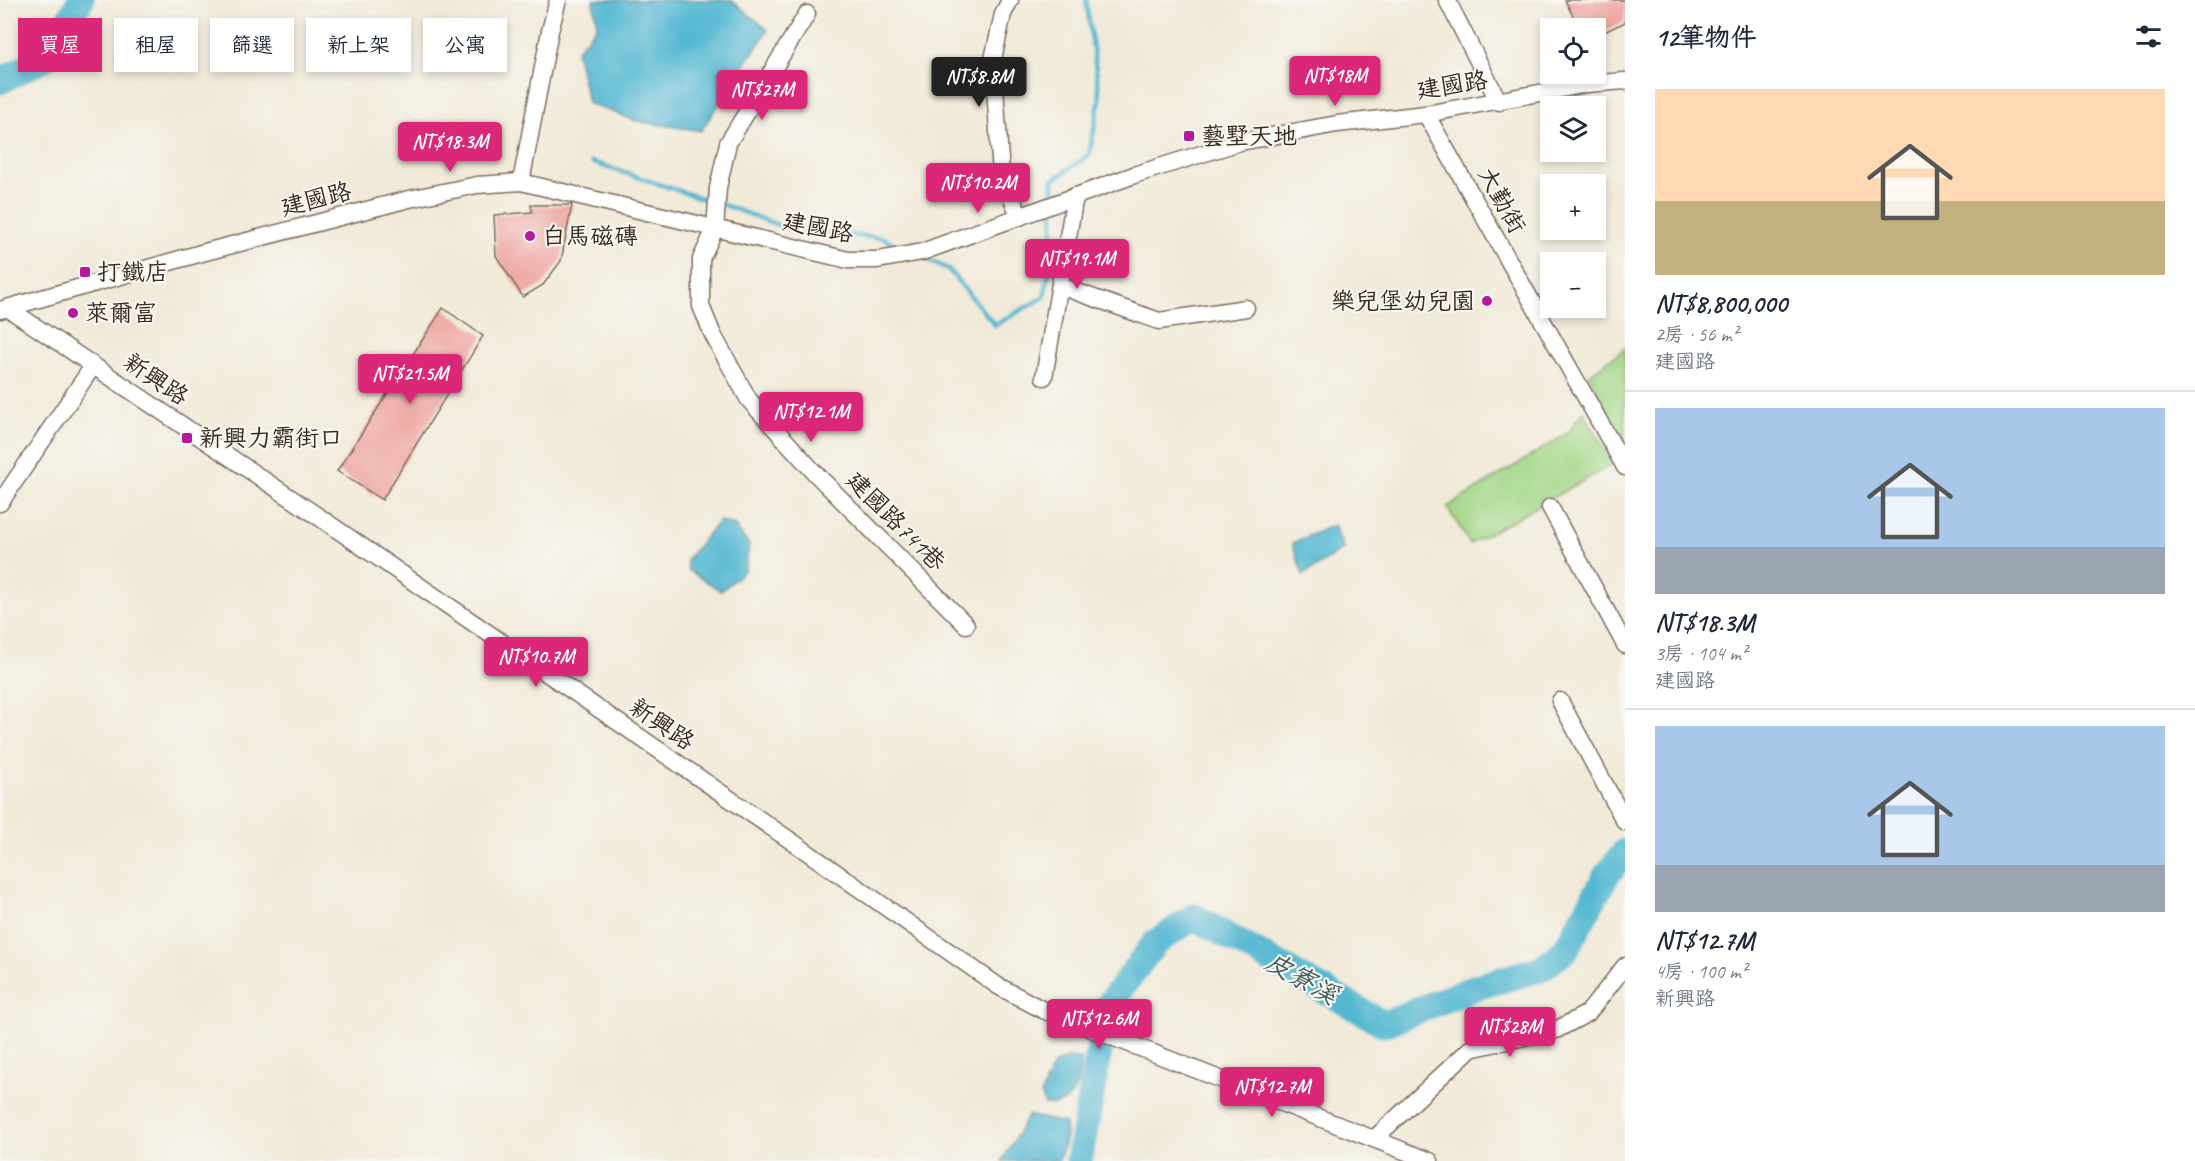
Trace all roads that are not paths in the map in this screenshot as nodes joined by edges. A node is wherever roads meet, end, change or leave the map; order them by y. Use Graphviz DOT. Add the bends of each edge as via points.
graph roads {
  1 [pos="558,0"];
  2 [pos="1010,0"];
  3 [pos="1447,0"];
  4 [pos="807,14"];
  5 [pos="1625,81"];
  6 [pos="1499,102"];
  7 [pos="1426,114"];
  8 [pos="521,182"];
  9 [pos="1076,196"];
  10 [pos="1020,217"];
  11 [pos="716,229"];
  12 [pos="1060,286"];
  13 [pos="1246,308"];
  14 [pos="4,310"];
  15 [pos="93,366"];
  16 [pos="1044,378"];
  17 [pos="1624,466"];
  18 [pos="0,503"];
  19 [pos="1550,507"];
  20 [pos="966,624"];
  21 [pos="1625,645"];
  22 [pos="1560,701"];
  23 [pos="1625,822"];
  24 [pos="1625,966"];
  25 [pos="1374,1139"];
  26 [pos="1430,1161"];
  1 -- 8 [label="street"];
  2 -- 10 [label="street" via="993,59 1001,174"];
  3 -- 6 [label="street"];
  4 -- 11 [label="street" via="728,143 718,188"];
  5 -- 6 [label="street, 建國路" via="1587,84"];
  6 -- 7 [label="street, 建國路"];
  7 -- 9 [label="street, 建國路" via="1337,124 1240,142"];
  7 -- 17 [label="street, 大勤街"];
  8 -- 11 [label="street, 建國路"];
  8 -- 14 [label="street, 建國路" via="477,185 409,199"];
  9 -- 10 [label="street, 建國路"];
  9 -- 12 [label="street"];
  10 -- 11 [label="street, 建國路" via="914,254 878,261 848,260"];
  11 -- 20 [label="street, 建國路741巷" via="701,259 701,306 749,400 814,472"];
  12 -- 13 [label="street" via="1159,321"];
  12 -- 16 [label="street"];
  14 -- 15 [label="street, 新興路"];
  15 -- 18 [label="street"];
  15 -- 25 [label="street, 新興路" via="998,986 1043,1010"];
  19 -- 21 [label="street"];
  22 -- 23 [label="street"];
  24 -- 25 [label="street" via="1588,1013 1556,1030 1470,1049"];
  25 -- 26 [label="street"];
}
